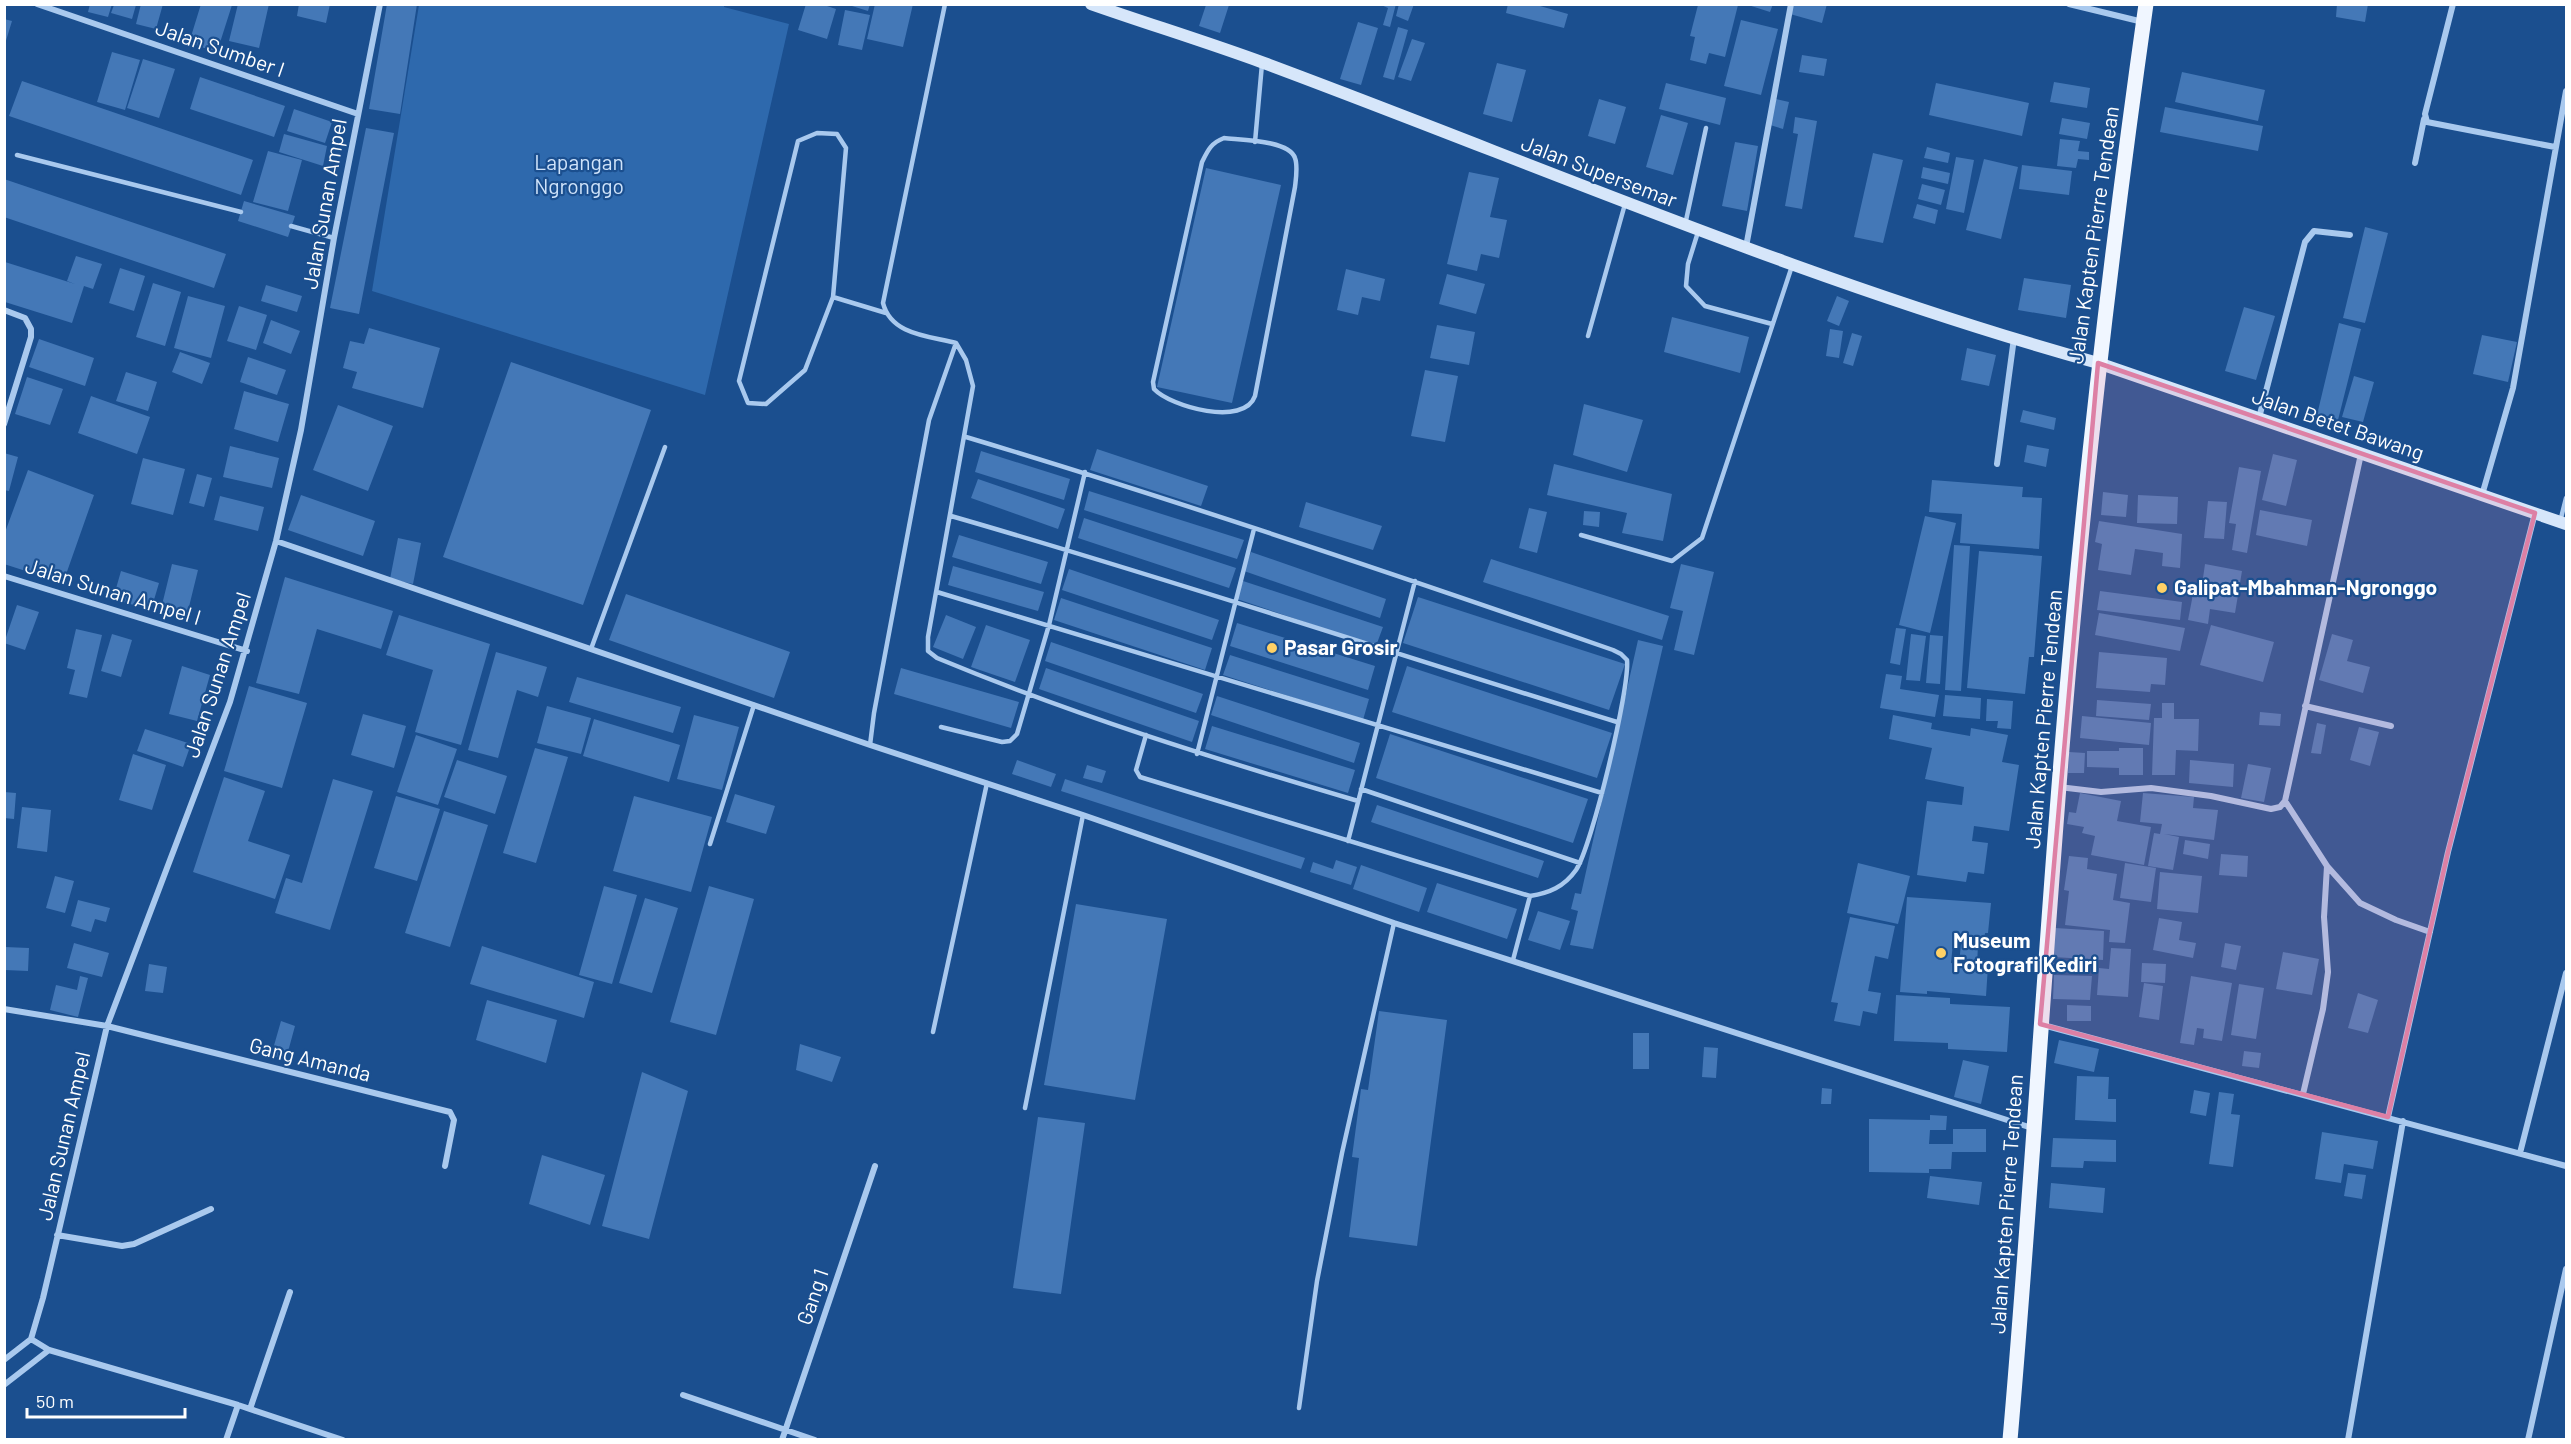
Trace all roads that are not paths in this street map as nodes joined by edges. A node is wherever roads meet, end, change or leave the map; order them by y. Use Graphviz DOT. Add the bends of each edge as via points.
graph roads {
  1 [pos="38,4"];
  2 [pos="380,4"];
  3 [pos="945,4"];
  4 [pos="1090,4"];
  5 [pos="1791,4"];
  6 [pos="2069,4"];
  7 [pos="2146,4"];
  8 [pos="2453,4"];
  9 [pos="2143,22"];
  10 [pos="1262,63"];
  11 [pos="2566,91"];
  12 [pos="358,114"];
  13 [pos="2424,119"];
  14 [pos="1706,128"];
  15 [pos="1255,142"];
  16 [pos="2555,147"];
  17 [pos="17,155"];
  18 [pos="2415,163"];
  19 [pos="1625,204"];
  20 [pos="241,212"];
  21 [pos="1685,225"];
  22 [pos="291,226"];
  23 [pos="1699,231"];
  24 [pos="2350,235"];
  25 [pos="334,238"];
  26 [pos="1746,247"];
  27 [pos="1793,263"];
  28 [pos="833,297"];
  29 [pos="4,310"];
  30 [pos="886,313"];
  31 [pos="1772,324"];
  32 [pos="1588,336"];
  33 [pos="2014,339"];
  34 [pos="956,343"];
  35 [pos="2098,363"];
  36 [pos="2259,419"];
  37 [pos="4,424"];
  38 [pos="966,437"];
  39 [pos="665,447"];
  40 [pos="2361,453"];
  41 [pos="1997,464"];
  42 [pos="1085,472"];
  43 [pos="2482,495"];
  44 [pos="2566,498"];
  45 [pos="2535,513"];
  46 [pos="951,516"];
  47 [pos="2563,523"];
  48 [pos="1254,529"];
  49 [pos="1581,535"];
  50 [pos="276,541"];
  51 [pos="1066,549"];
  52 [pos="4,576"];
  53 [pos="1415,581"];
  54 [pos="937,592"];
  55 [pos="1235,604"];
  56 [pos="1049,625"];
  57 [pos="591,649"];
  58 [pos="246,651"];
  59 [pos="1396,655"];
  60 [pos="1217,676"];
  61 [pos="1028,696"];
  62 [pos="754,705"];
  63 [pos="2305,706"];
  64 [pos="1617,722"];
  65 [pos="1378,726"];
  66 [pos="2391,726"];
  67 [pos="941,727"];
  68 [pos="1146,735"];
  69 [pos="870,745"];
  70 [pos="1197,754"];
  71 [pos="987,783"];
  72 [pos="2059,787"];
  73 [pos="1361,789"];
  74 [pos="1602,793"];
  75 [pos="1358,801"];
  76 [pos="2285,801"];
  77 [pos="1083,814"];
  78 [pos="1348,842"];
  79 [pos="710,844"];
  80 [pos="1580,863"];
  81 [pos="2327,866"];
  82 [pos="1530,896"];
  83 [pos="1394,923"];
  84 [pos="2430,932"];
  85 [pos="1513,960"];
  86 [pos="2566,973"];
  87 [pos="4,1009"];
  88 [pos="2040,1024"];
  89 [pos="107,1026"];
  90 [pos="933,1032"];
  91 [pos="2303,1094"];
  92 [pos="1025,1108"];
  93 [pos="2388,1117"];
  94 [pos="2403,1121"];
  95 [pos="2036,1129"];
  96 [pos="2520,1153"];
  97 [pos="445,1166"];
  98 [pos="875,1166"];
  99 [pos="2566,1166"];
  100 [pos="211,1209"];
  101 [pos="57,1235"];
  102 [pos="2566,1269"];
  103 [pos="290,1292"];
  104 [pos="31,1339"];
  105 [pos="49,1350"];
  106 [pos="4,1360"];
  107 [pos="4,1385"];
  108 [pos="683,1395"];
  109 [pos="238,1405"];
  110 [pos="1299,1408"];
  111 [pos="250,1409"];
  112 [pos="785,1429"];
  113 [pos="226,1440"];
  114 [pos="343,1440"];
  115 [pos="782,1440"];
  116 [pos="815,1440"];
  117 [pos="2010,1440"];
  118 [pos="2348,1440"];
  119 [pos="2528,1440"];
  1 -- 12 [label="street, Jalan Sumber I"];
  2 -- 12 [label="street, Jalan Sunan Ampel"];
  3 -- 30 [label="lane" via="883,303"];
  4 -- 10 [label="main road, Jalan Supersemar"];
  5 -- 26 [label="street"];
  6 -- 9 [label="street"];
  7 -- 9 [label="main road, Jalan Kapten Pierre Tendean"];
  8 -- 13 [label="street"];
  9 -- 35 [label="main road, Jalan Kapten Pierre Tendean"];
  10 -- 15 [label="lane"];
  10 -- 19 [label="main road, Jalan Supersemar"];
  11 -- 16 [label="street"];
  12 -- 25 [label="street, Jalan Sunan Ampel"];
  13 -- 16 [label="street" via="2430,124"];
  13 -- 18 [label="street"];
  14 -- 21 [label="lane"];
  15 -- 15 [label="lane" via="1224,138 1215,141 1202,162 1154,373 1154,390 1158,394 1210,412 1236,411 1253,402 1295,187 1297,161 1293,152 1284,146"];
  16 -- 43 [label="street" via="2513,388"];
  17 -- 20 [label="lane"];
  19 -- 21 [label="main road, Jalan Supersemar"];
  19 -- 32 [label="lane"];
  21 -- 23 [label="main road, Jalan Supersemar"];
  22 -- 25 [label="lane"];
  23 -- 26 [label="main road, Jalan Supersemar"];
  23 -- 31 [label="lane" via="1688,264 1686,286 1705,306"];
  24 -- 36 [label="street" via="2314,231 2305,242"];
  25 -- 50 [label="street, Jalan Sunan Ampel" via="301,430"];
  26 -- 27 [label="main road, Jalan Supersemar"];
  27 -- 31 [label="lane"];
  27 -- 33 [label="main road, Jalan Supersemar"];
  28 -- 28 [label="lane" via="846,148 837,134 817,133 798,141 739,381 748,404 766,404 805,370"];
  28 -- 30 [label="lane"];
  29 -- 37 [label="street" via="25,318 31,329"];
  30 -- 34 [label="lane" via="906,331"];
  31 -- 49 [label="lane" via="1702,538 1672,561"];
  33 -- 35 [label="main road, Jalan Supersemar"];
  33 -- 41 [label="street"];
  34 -- 38 [label="lane" via="966,360 973,386"];
  34 -- 69 [label="lane" via="928,420"];
  35 -- 36 [label="main road, Jalan Betet Bawang"];
  35 -- 72 [label="main road, Jalan Kapten Pierre Tendean"];
  36 -- 40 [label="main road, Jalan Betet Bawang"];
  38 -- 42 [label="lane"];
  38 -- 46 [label="lane"];
  39 -- 57 [label="lane"];
  40 -- 43 [label="main road, Jalan Betet Bawang"];
  40 -- 63 [label="street"];
  42 -- 48 [label="lane"];
  42 -- 51 [label="lane"];
  43 -- 45 [label="main road, Jalan Betet Bawang"];
  44 -- 47 [label="lane"];
  45 -- 47 [label="main road, Jalan Betet Bawang"];
  45 -- 84 [label="street"];
  46 -- 51 [label="lane"];
  46 -- 54 [label="lane"];
  48 -- 53 [label="lane"];
  48 -- 55 [label="lane"];
  50 -- 57 [label="street"];
  50 -- 58 [label="street, Jalan Sunan Ampel"];
  51 -- 55 [label="lane"];
  51 -- 56 [label="lane"];
  52 -- 58 [label="street, Jalan Sunan Ampel I"];
  53 -- 59 [label="lane"];
  53 -- 64 [label="lane" via="1621,654 1627,665"];
  54 -- 56 [label="lane"];
  54 -- 61 [label="lane" via="928,651 936,658"];
  55 -- 59 [label="lane"];
  55 -- 60 [label="lane"];
  56 -- 60 [label="lane"];
  56 -- 61 [label="lane"];
  57 -- 62 [label="street"];
  58 -- 89 [label="street, Jalan Sunan Ampel" via="209,761"];
  59 -- 64 [label="lane"];
  59 -- 65 [label="lane"];
  60 -- 65 [label="lane"];
  60 -- 70 [label="lane"];
  61 -- 67 [label="lane" via="1017,734 1010,741 988,740"];
  61 -- 68 [label="lane"];
  62 -- 69 [label="street"];
  62 -- 79 [label="lane"];
  63 -- 66 [label="street"];
  63 -- 76 [label="street"];
  64 -- 74 [label="lane"];
  65 -- 73 [label="lane"];
  65 -- 74 [label="lane"];
  68 -- 70 [label="lane"];
  68 -- 78 [label="lane" via="1136,770 1140,777"];
  69 -- 71 [label="street"];
  70 -- 75 [label="lane"];
  71 -- 77 [label="street"];
  71 -- 90 [label="lane"];
  72 -- 76 [label="street" via="2101,792 2151,788 2271,809"];
  72 -- 88 [label="main road, Jalan Kapten Pierre Tendean"];
  73 -- 75 [label="lane"];
  73 -- 80 [label="lane"];
  74 -- 80 [label="lane"];
  75 -- 78 [label="lane"];
  76 -- 81 [label="street"];
  77 -- 83 [label="street"];
  77 -- 92 [label="lane"];
  78 -- 82 [label="lane"];
  80 -- 82 [label="lane" via="1557,889"];
  81 -- 84 [label="street" via="2360,903"];
  81 -- 91 [label="street" via="2324,917 2328,972"];
  82 -- 85 [label="lane"];
  83 -- 85 [label="street"];
  83 -- 110 [label="lane" via="1342,1153 1317,1281"];
  84 -- 93 [label="street"];
  85 -- 95 [label="street"];
  86 -- 96 [label="street"];
  87 -- 89 [label="street, Gang Amanda"];
  88 -- 91 [label="street"];
  88 -- 95 [label="main road, Jalan Kapten Pierre Tendean"];
  89 -- 97 [label="street, Gang Amanda" via="450,1112 454,1119"];
  89 -- 101 [label="street, Jalan Sunan Ampel"];
  91 -- 93 [label="street"];
  93 -- 94 [label="street"];
  94 -- 96 [label="street"];
  94 -- 118 [label="street"];
  95 -- 117 [label="main road, Jalan Kapten Pierre Tendean"];
  96 -- 99 [label="street"];
  98 -- 112 [label="street, Gang 1"];
  100 -- 101 [label="street" via="134,1244 122,1246"];
  101 -- 104 [label="street, Jalan Sunan Ampel"];
  102 -- 119 [label="street"];
  103 -- 111 [label="street"];
  104 -- 105 [label="street"];
  104 -- 106 [label="street"];
  105 -- 107 [label="street"];
  105 -- 109 [label="street"];
  108 -- 112 [label="street"];
  109 -- 111 [label="street"];
  109 -- 113 [label="street"];
  111 -- 114 [label="street"];
  112 -- 115 [label="street, Gang 1"];
  112 -- 116 [label="street"];
}
